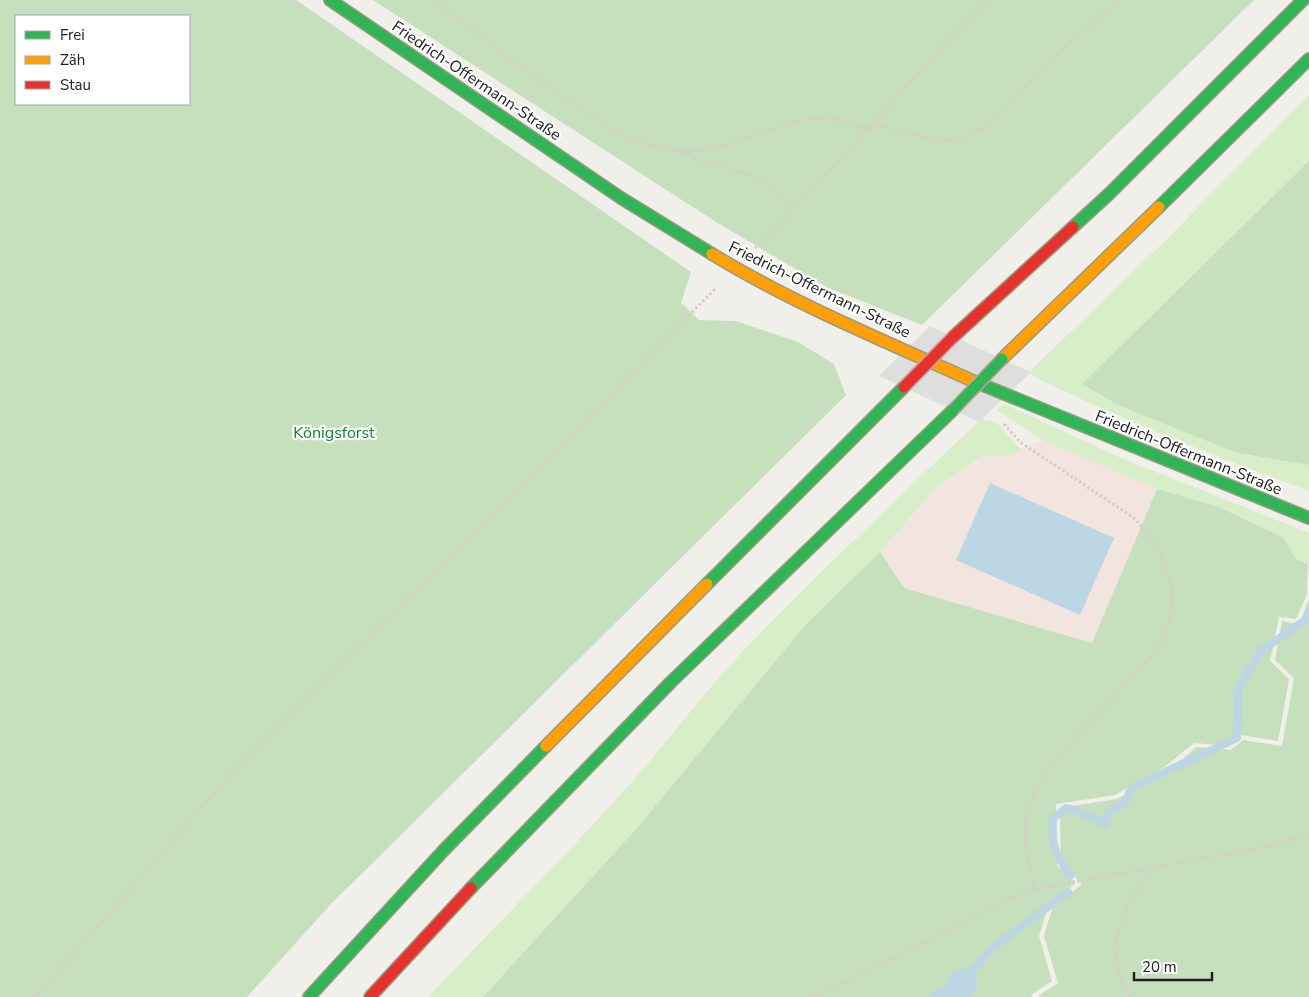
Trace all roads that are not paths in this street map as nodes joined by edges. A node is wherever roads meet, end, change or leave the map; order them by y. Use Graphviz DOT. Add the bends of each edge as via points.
graph roads {
  1 [pos="330,0"];
  2 [pos="1303,0"];
  3 [pos="1309,59"];
  4 [pos="1309,518"];
  5 [pos="309,997"];
  6 [pos="370,997"];
  1 -- 4 [label="main road, Friedrich-Offermann-Straße" via="621,198 735,268 822,312 1008,396"];
  2 -- 5 [label="main road, bridge" via="1109,194 953,337 444,850"];
  3 -- 6 [label="main road, bridge" via="671,682 482,876"];
}
